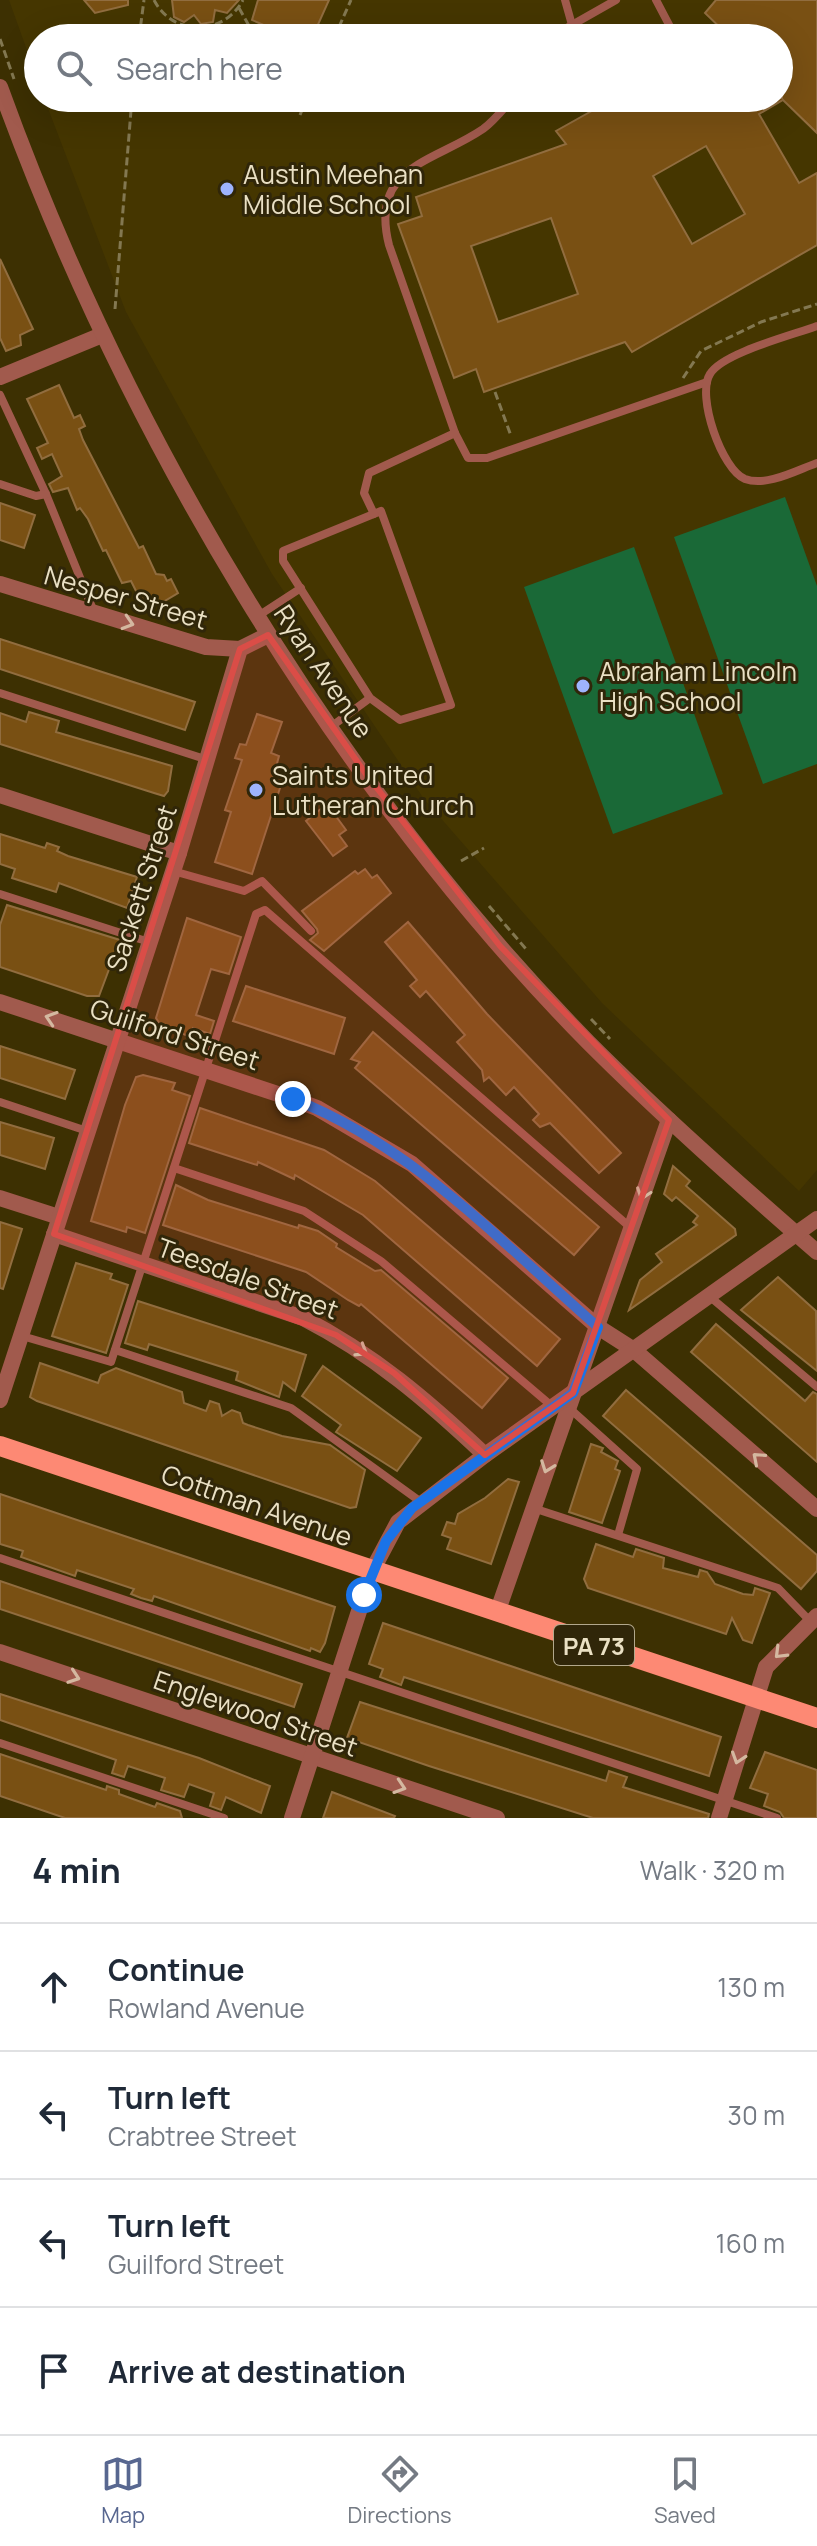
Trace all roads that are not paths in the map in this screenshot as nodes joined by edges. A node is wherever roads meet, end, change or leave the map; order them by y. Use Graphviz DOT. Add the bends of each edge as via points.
graph roads {
  1 [pos="565,0"];
  2 [pos="616,0"];
  3 [pos="656,0"];
  4 [pos="572,24"];
  5 [pos="574,24"];
  6 [pos="669,24"];
  7 [pos="2,97"];
  8 [pos="499,112"];
  9 [pos="817,326"];
  10 [pos="102,335"];
  11 [pos="0,377"];
  12 [pos="707,382"];
  13 [pos="0,395"];
  14 [pos="455,433"];
  15 [pos="817,463"];
  16 [pos="0,484"];
  17 [pos="46,494"];
  18 [pos="374,514"];
  19 [pos="0,584"];
  20 [pos="301,588"];
  21 [pos="94,613"];
  22 [pos="257,616"];
  23 [pos="268,635"];
  24 [pos="240,649"];
  25 [pos="0,693"];
  26 [pos="370,698"];
  27 [pos="332,726"];
  28 [pos="208,760"];
  29 [pos="0,795"];
  30 [pos="179,853"];
  31 [pos="173,871"];
  32 [pos="0,894"];
  33 [pos="311,931"];
  34 [pos="149,942"];
  35 [pos="0,1002"];
  36 [pos="117,1040"];
  37 [pos="205,1068"];
  38 [pos="0,1102"];
  39 [pos="669,1120"];
  40 [pos="87,1131"];
  41 [pos="174,1168"];
  42 [pos="0,1198"];
  43 [pos="59,1217"];
  44 [pos="817,1219"];
  45 [pos="632,1228"];
  46 [pos="795,1233"];
  47 [pos="54,1234"];
  48 [pos="817,1252"];
  49 [pos="143,1264"];
  50 [pos="709,1295"];
  51 [pos="598,1327"];
  52 [pos="21,1336"];
  53 [pos="115,1350"];
  54 [pos="634,1350"];
  55 [pos="817,1387"];
  56 [pos="0,1400"];
  57 [pos="565,1402"];
  58 [pos="0,1446"];
  59 [pos="485,1455"];
  60 [pos="421,1502"];
  61 [pos="532,1508"];
  62 [pos="817,1509"];
  63 [pos="618,1535"];
  64 [pos="0,1558"];
  65 [pos="372,1571"];
  66 [pos="497,1613"];
  67 [pos="814,1619"];
  68 [pos="0,1652"];
  69 [pos="339,1673"];
  70 [pos="756,1698"];
  71 [pos="817,1718"];
  72 [pos="0,1743"];
  73 [pos="311,1758"];
  74 [pos="724,1800"];
  75 [pos="224,1818"];
  76 [pos="292,1818"];
  77 [pos="497,1818"];
  78 [pos="719,1818"];
  79 [pos="777,1818"];
  1 -- 4 [label="lane"];
  2 -- 5 [label="lane"];
  3 -- 6 [label="lane"];
  7 -- 10 [label="street, Ryan Avenue"];
  8 -- 14 [label="lane" via="485,127 404,173 385,206 389,245"];
  9 -- 12 [label="lane" via="726,360"];
  10 -- 11 [label="street"];
  10 -- 22 [label="street, Ryan Avenue"];
  12 -- 14 [label="lane" via="487,458 468,458"];
  12 -- 15 [label="lane" via="708,410 735,473 767,480"];
  13 -- 17 [label="lane"];
  14 -- 18 [label="lane" via="369,473 364,493"];
  16 -- 17 [label="lane" via="36,496"];
  17 -- 21 [label="lane"];
  18 -- 20 [label="lane" via="283,551 283,561"];
  18 -- 26 [label="lane" via="381,511 451,705 400,720"];
  19 -- 21 [label="street, Nesper Street"];
  20 -- 22 [label="lane"];
  20 -- 26 [label="lane"];
  21 -- 24 [label="street, Nesper Street, one-way" via="206,647"];
  22 -- 23 [label="street, Ryan Avenue"];
  23 -- 24 [label="street"];
  23 -- 27 [label="street, Ryan Avenue"];
  24 -- 28 [label="street, Sackett Street"];
  25 -- 28 [label="lane"];
  26 -- 27 [label="lane"];
  27 -- 39 [label="street, Ryan Avenue" via="500,946"];
  28 -- 30 [label="street, Sackett Street"];
  29 -- 30 [label="street"];
  30 -- 31 [label="street, Sackett Street"];
  31 -- 33 [label="lane" via="244,891 262,881"];
  31 -- 34 [label="street, Sackett Street"];
  32 -- 34 [label="lane"];
  34 -- 36 [label="street, Sackett Street"];
  36 -- 35 [label="street, Guilford Street, one-way"];
  36 -- 37 [label="street, Guilford Street"];
  36 -- 40 [label="street, Sackett Street"];
  37 -- 41 [label="lane"];
  37 -- 45 [label="lane" via="256,914 265,910"];
  37 -- 51 [label="street, Guilford Street" via="317,1108 412,1164"];
  38 -- 40 [label="lane"];
  39 -- 45 [label="street, one-way"];
  39 -- 46 [label="street, Ryan Avenue"];
  40 -- 43 [label="street, Sackett Street"];
  41 -- 49 [label="lane"];
  41 -- 57 [label="lane" via="304,1211 381,1261"];
  42 -- 43 [label="street"];
  43 -- 47 [label="street, Sackett Street"];
  44 -- 46 [label="street"];
  45 -- 51 [label="street"];
  46 -- 48 [label="street, Ryan Avenue"];
  46 -- 50 [label="street"];
  47 -- 49 [label="street, Teesdale Street"];
  47 -- 52 [label="street, Sackett Street"];
  49 -- 53 [label="lane"];
  49 -- 59 [label="street, Teesdale Street, one-way" via="303,1318 336,1335 394,1373"];
  50 -- 54 [label="street"];
  50 -- 55 [label="lane"];
  51 -- 54 [label="street, Guilford Street"];
  51 -- 57 [label="street"];
  52 -- 53 [label="lane" via="111,1362"];
  52 -- 56 [label="street, Sackett Street"];
  53 -- 60 [label="lane" via="291,1408"];
  54 -- 57 [label="street"];
  62 -- 54 [label="street, Guilford Street, one-way"];
  57 -- 59 [label="street"];
  57 -- 61 [label="street, one-way"];
  57 -- 63 [label="lane" via="637,1469"];
  58 -- 65 [label="main road, Cottman Avenue / PA 73"];
  59 -- 60 [label="street"];
  60 -- 65 [label="street" via="398,1522"];
  61 -- 63 [label="lane"];
  61 -- 66 [label="street"];
  63 -- 67 [label="lane" via="778,1588"];
  64 -- 69 [label="lane"];
  65 -- 66 [label="main road, Cottman Avenue / PA 73"];
  65 -- 69 [label="street"];
  66 -- 70 [label="main road, Cottman Avenue / PA 73"];
  67 -- 70 [label="street, one-way" via="766,1667"];
  68 -- 73 [label="street, Englewood Street, one-way"];
  69 -- 73 [label="street"];
  69 -- 74 [label="lane"];
  70 -- 71 [label="main road, Cottman Avenue / PA 73"];
  70 -- 74 [label="street, one-way"];
  72 -- 75 [label="lane"];
  73 -- 76 [label="street"];
  73 -- 77 [label="street, Englewood Street, one-way"];
  74 -- 78 [label="street"];
  74 -- 79 [label="lane"];
}
